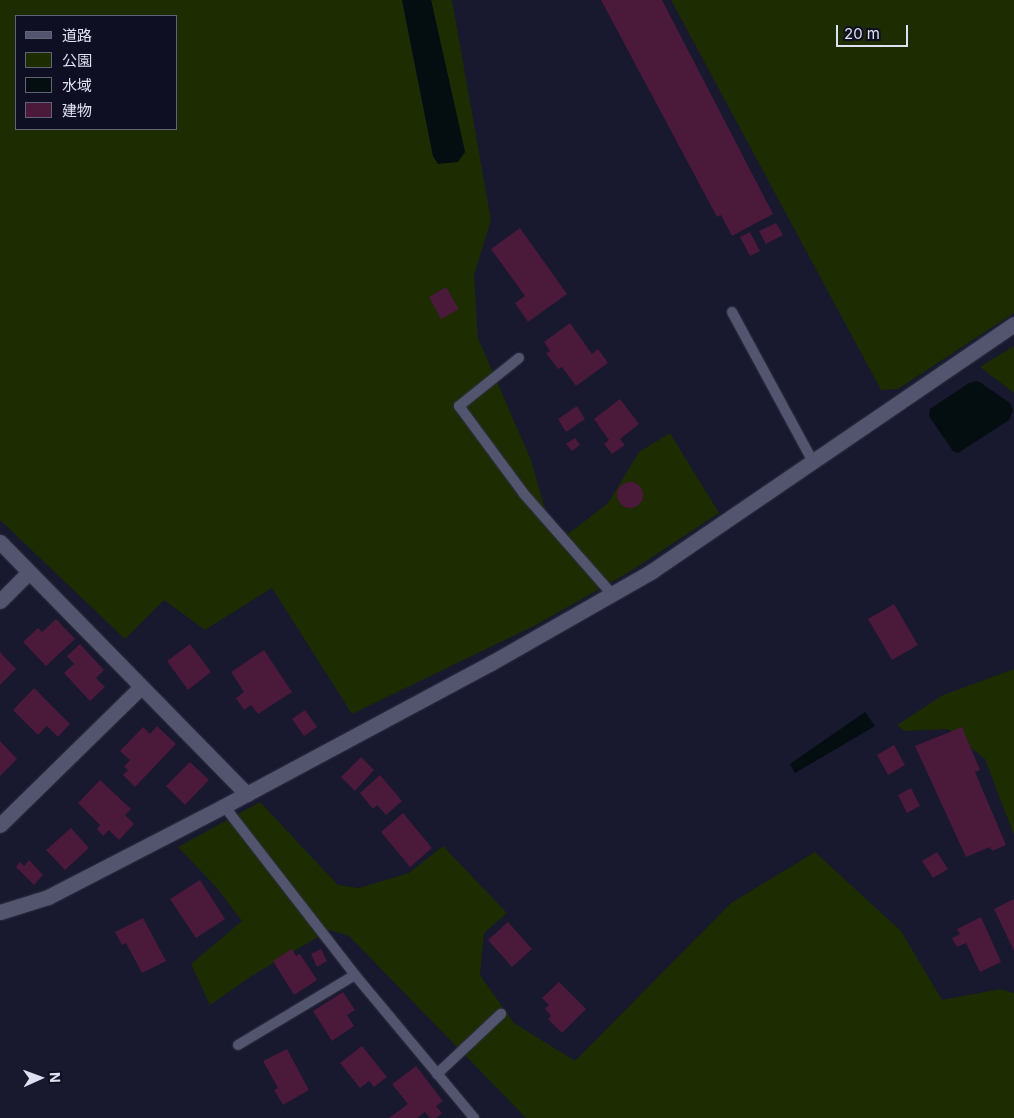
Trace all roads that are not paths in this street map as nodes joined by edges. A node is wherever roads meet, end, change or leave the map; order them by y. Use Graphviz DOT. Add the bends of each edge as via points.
graph roads {
  1 [pos="732,312"];
  2 [pos="1014,324"];
  3 [pos="519,358"];
  4 [pos="813,462"];
  5 [pos="0,542"];
  6 [pos="29,572"];
  7 [pos="612,594"];
  8 [pos="0,601"];
  9 [pos="141,687"];
  10 [pos="247,794"];
  11 [pos="224,806"];
  12 [pos="0,825"];
  13 [pos="0,912"];
  14 [pos="355,975"];
  15 [pos="501,1014"];
  16 [pos="238,1045"];
  17 [pos="437,1074"];
  18 [pos="474,1118"];
  1 -- 4 [label="lane"];
  2 -- 4 [label="street"];
  3 -- 7 [label="lane" via="459,406 524,494"];
  4 -- 7 [label="street" via="652,572"];
  5 -- 6 [label="street"];
  6 -- 8 [label="street"];
  6 -- 9 [label="street"];
  7 -- 10 [label="street"];
  9 -- 10 [label="street"];
  9 -- 12 [label="street"];
  10 -- 11 [label="street"];
  11 -- 13 [label="street" via="48,897"];
  11 -- 14 [label="lane"];
  14 -- 16 [label="lane"];
  14 -- 17 [label="lane"];
  15 -- 17 [label="lane"];
  17 -- 18 [label="lane"];
}
